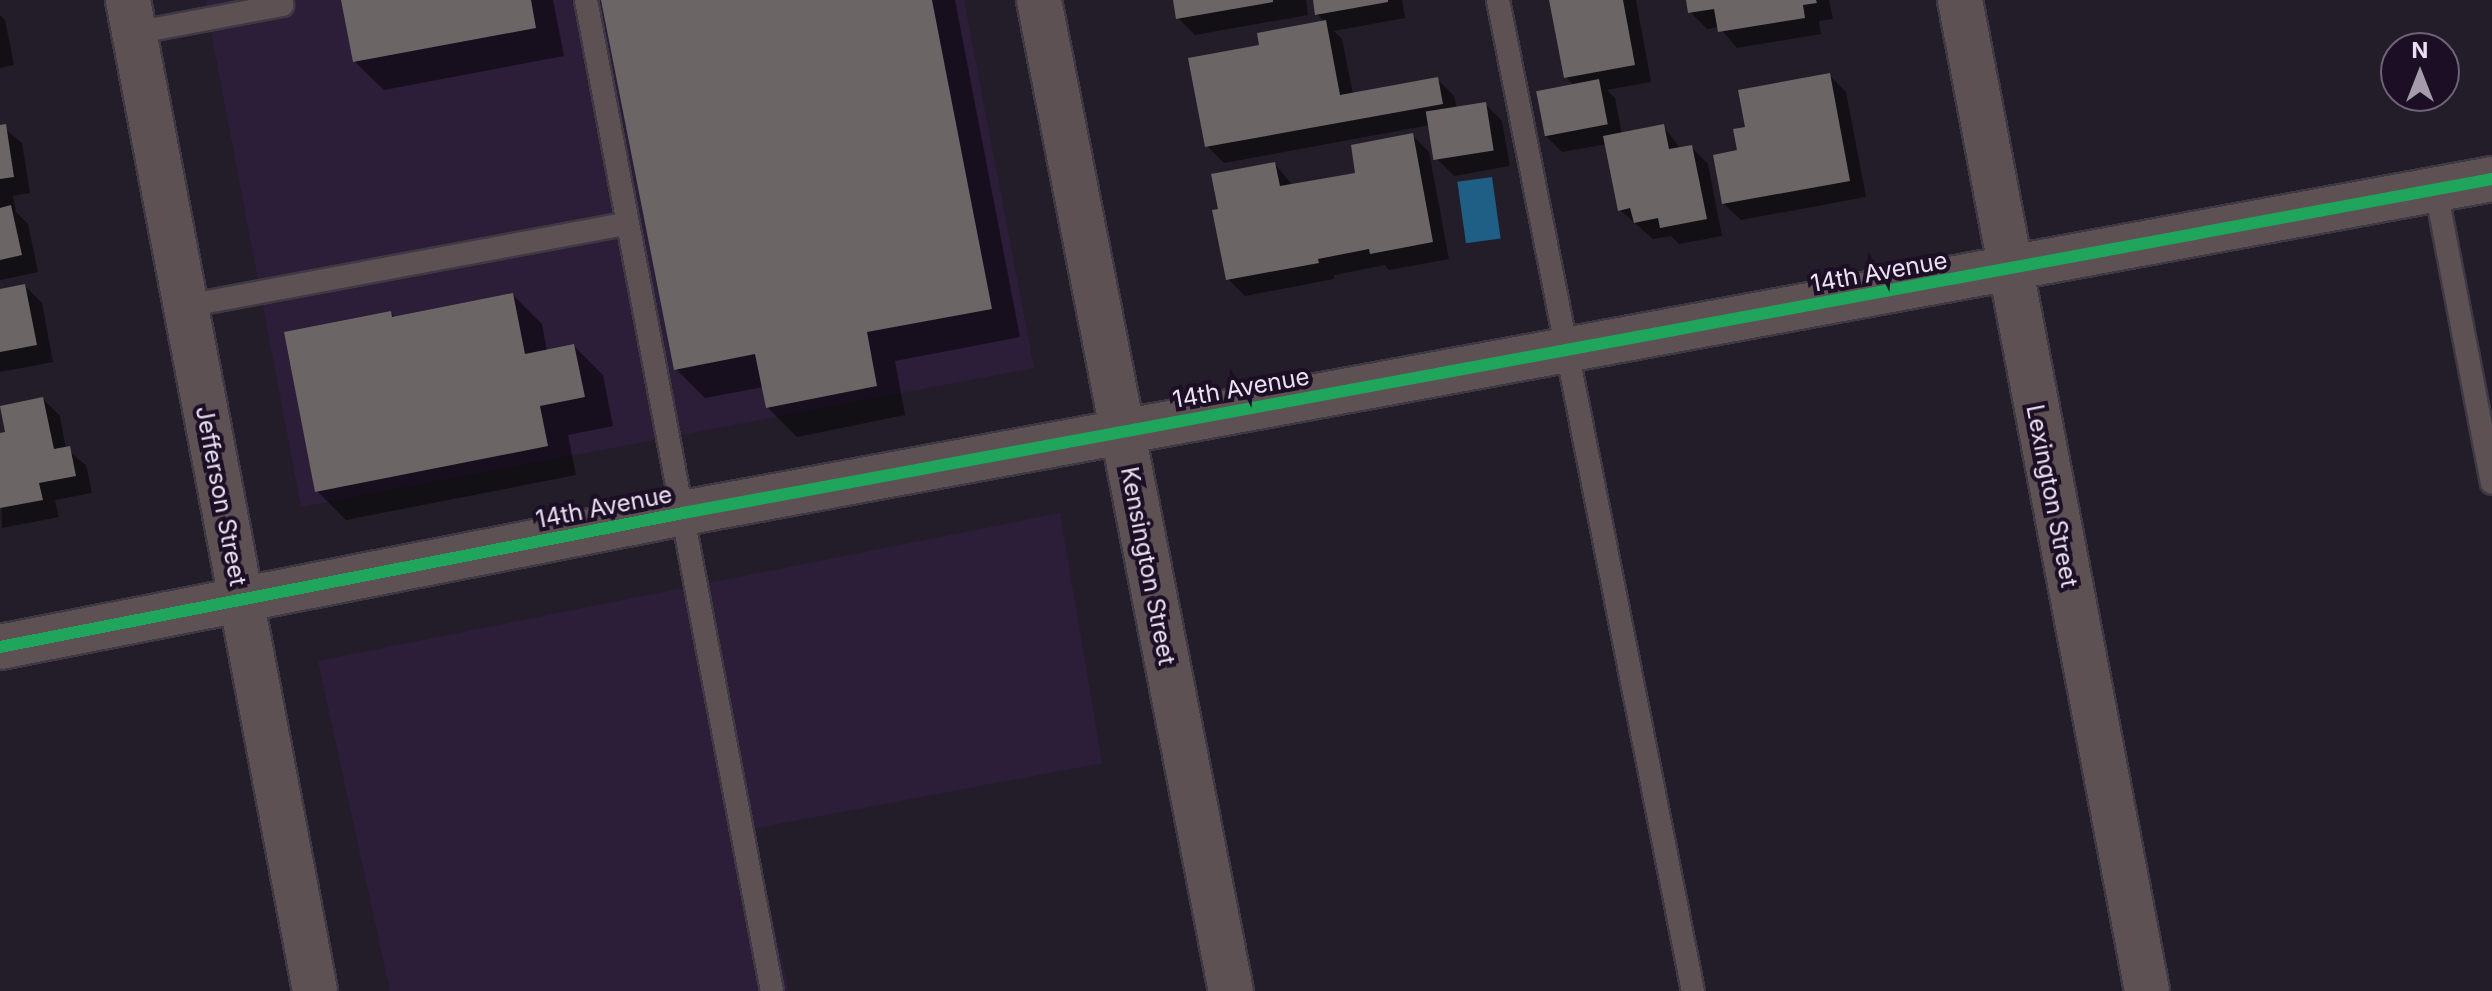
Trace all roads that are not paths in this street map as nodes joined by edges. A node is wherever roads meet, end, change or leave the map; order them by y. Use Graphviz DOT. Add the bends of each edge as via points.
graph roads {
  1 [pos="281,0"];
  2 [pos="586,0"];
  3 [pos="1039,0"];
  4 [pos="1498,0"];
  5 [pos="1960,0"];
  6 [pos="131,17"];
  7 [pos="2492,179"];
  8 [pos="2436,190"];
  9 [pos="626,224"];
  10 [pos="2010,271"];
  11 [pos="186,306"];
  12 [pos="1565,350"];
  13 [pos="1122,432"];
  14 [pos="2492,483"];
  15 [pos="683,513"];
  16 [pos="240,601"];
  17 [pos="0,647"];
  18 [pos="315,991"];
  19 [pos="772,991"];
  20 [pos="1231,991"];
  21 [pos="1693,991"];
  22 [pos="2147,991"];
  1 -- 6 [label="lane" via="282,5"];
  2 -- 9 [label="lane"];
  3 -- 13 [label="street, Kensington Street"];
  4 -- 12 [label="lane"];
  5 -- 10 [label="street, Lexington Street"];
  6 -- 11 [label="street, Jefferson Street"];
  7 -- 8 [label="street, 14th Avenue"];
  8 -- 10 [label="street, 14th Avenue"];
  8 -- 14 [label="lane"];
  9 -- 11 [label="lane"];
  9 -- 15 [label="lane"];
  10 -- 12 [label="street, 14th Avenue"];
  10 -- 22 [label="street, Lexington Street"];
  11 -- 16 [label="street, Jefferson Street"];
  12 -- 13 [label="street, 14th Avenue"];
  12 -- 21 [label="lane"];
  13 -- 15 [label="street, 14th Avenue"];
  13 -- 20 [label="street, Kensington Street"];
  15 -- 16 [label="street, 14th Avenue"];
  15 -- 19 [label="lane"];
  16 -- 17 [label="street, 14th Avenue"];
  16 -- 18 [label="street, Jefferson Street"];
}
